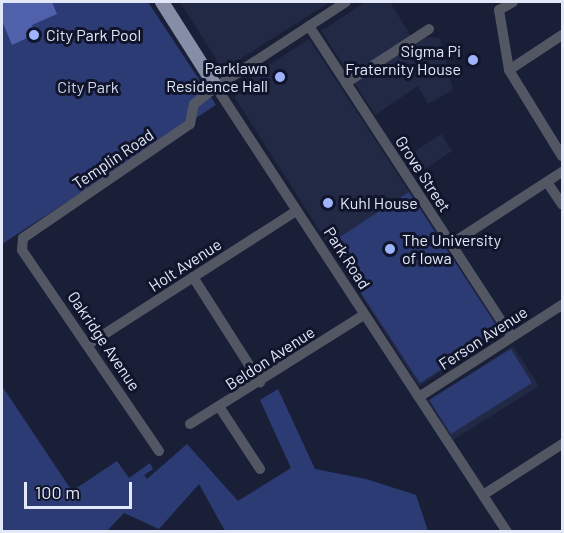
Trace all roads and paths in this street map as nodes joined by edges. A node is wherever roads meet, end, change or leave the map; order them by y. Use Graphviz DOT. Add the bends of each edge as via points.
graph roads {
  1 [pos="162,2"];
  2 [pos="346,2"];
  3 [pos="513,2"];
  4 [pos="309,26"];
  5 [pos="429,30"];
  6 [pos="562,35"];
  7 [pos="509,70"];
  8 [pos="346,83"];
  9 [pos="216,87"];
  10 [pos="562,156"];
  11 [pos="562,172"];
  12 [pos="548,182"];
  13 [pos="562,204"];
  14 [pos="296,211"];
  15 [pos="451,244"];
  16 [pos="22,250"];
  17 [pos="193,278"];
  18 [pos="562,305"];
  19 [pos="364,315"];
  20 [pos="512,338"];
  21 [pos="89,344"];
  22 [pos="260,382"];
  23 [pos="419,397"];
  24 [pos="220,408"];
  25 [pos="190,424"];
  26 [pos="562,444"];
  27 [pos="159,451"];
  28 [pos="260,469"];
  29 [pos="483,495"];
  30 [pos="507,531"];
  1 -- 9 [label="main road, Park Road"];
  2 -- 4 [label="street, Templin Road"];
  3 -- 7 [label="street" via="499,10"];
  4 -- 8 [label="street, Grove Street"];
  4 -- 9 [label="street, Templin Road"];
  5 -- 8 [label="street"];
  6 -- 7 [label="street"];
  7 -- 10 [label="street"];
  8 -- 15 [label="street, Grove Street"];
  9 -- 14 [label="street, Park Road"];
  9 -- 16 [label="street, Templin Road" via="194,104 190,124 27,234"];
  11 -- 12 [label="street"];
  12 -- 13 [label="street"];
  12 -- 15 [label="street"];
  14 -- 17 [label="street, Holt Avenue"];
  14 -- 19 [label="street, Park Road"];
  15 -- 20 [label="street, Grove Street"];
  16 -- 21 [label="street, Oakridge Avenue"];
  17 -- 21 [label="street, Holt Avenue"];
  17 -- 22 [label="street"];
  18 -- 20 [label="street, Ferson Avenue"];
  19 -- 22 [label="street, Beldon Avenue"];
  19 -- 23 [label="street, Park Road"];
  20 -- 23 [label="street, Ferson Avenue"];
  21 -- 27 [label="street, Oakridge Avenue"];
  22 -- 24 [label="street, Beldon Avenue"];
  23 -- 29 [label="street, Park Road"];
  24 -- 25 [label="street, Beldon Avenue"];
  24 -- 28 [label="street"];
  26 -- 29 [label="street"];
  29 -- 30 [label="street, Park Road"];
}
